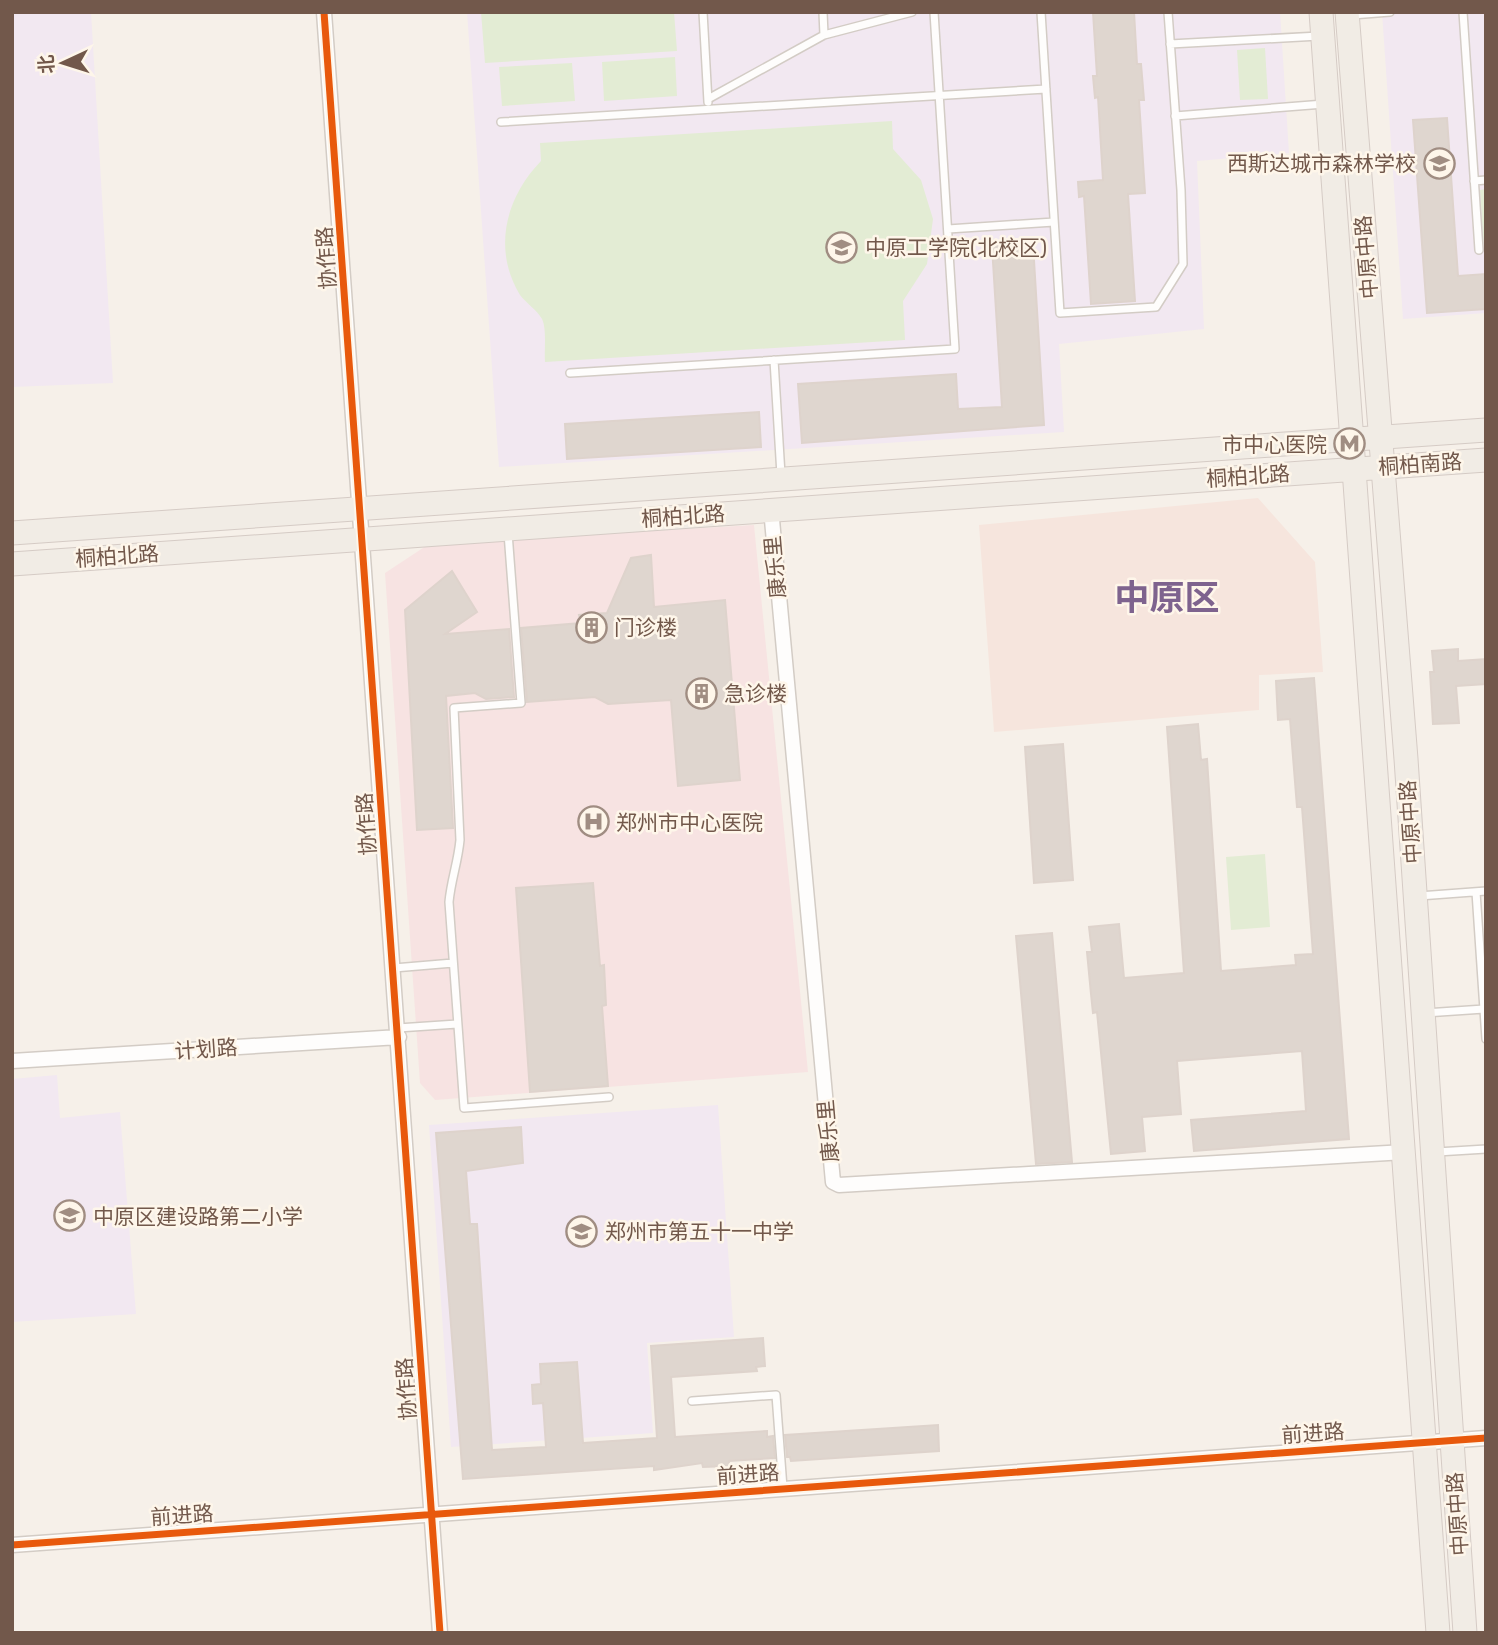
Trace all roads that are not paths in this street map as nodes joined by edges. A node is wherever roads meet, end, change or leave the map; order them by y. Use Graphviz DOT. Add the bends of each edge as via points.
graph roads {
  1 [pos="324,12"];
  2 [pos="703,12"];
  3 [pos="823,12"];
  4 [pos="912,12"];
  5 [pos="934,12"];
  6 [pos="1041,12"];
  7 [pos="1168,12"];
  8 [pos="1321,12"];
  9 [pos="1390,12"];
  10 [pos="1463,12"];
  11 [pos="1347,14"];
  12 [pos="824,35"];
  13 [pos="1322,36"];
  14 [pos="1170,44"];
  15 [pos="1046,89"];
  16 [pos="939,95"];
  17 [pos="708,99"];
  18 [pos="1327,104"];
  19 [pos="709,110"];
  20 [pos="1175,116"];
  21 [pos="501,122"];
  22 [pos="1474,180"];
  23 [pos="1486,180"];
  24 [pos="1054,222"];
  25 [pos="947,229"];
  26 [pos="1479,250"];
  27 [pos="774,360"];
  28 [pos="570,373"];
  29 [pos="1486,430"];
  30 [pos="1380,436"];
  31 [pos="1351,438"];
  32 [pos="1486,460"];
  33 [pos="1383,467"];
  34 [pos="1353,469"];
  35 [pos="781,478"];
  36 [pos="362,508"];
  37 [pos="771,509"];
  38 [pos="508,528"];
  39 [pos="12,534"];
  40 [pos="364,539"];
  41 [pos="12,564"];
  42 [pos="1486,891"];
  43 [pos="1476,892"];
  44 [pos="1415,896"];
  45 [pos="453,963"];
  46 [pos="394,968"];
  47 [pos="1484,1009"];
  48 [pos="1423,1014"];
  49 [pos="457,1024"];
  50 [pos="398,1032"];
  51 [pos="1486,1039"];
  52 [pos="12,1061"];
  53 [pos="609,1097"];
  54 [pos="1486,1149"];
  55 [pos="1405,1152"];
  56 [pos="1433,1152"];
  57 [pos="692,1401"];
  58 [pos="1486,1438"];
  59 [pos="1452,1440"];
  60 [pos="1425,1443"];
  61 [pos="783,1489"];
  62 [pos="432,1514"];
  63 [pos="12,1545"];
  64 [pos="440,1633"];
  65 [pos="1438,1633"];
  66 [pos="1465,1633"];
  1 -- 36 [label="street, 协作路"];
  2 -- 17 [label="lane"];
  3 -- 12 [label="lane"];
  4 -- 12 [label="lane"];
  5 -- 16 [label="lane"];
  6 -- 15 [label="lane"];
  7 -- 14 [label="lane"];
  8 -- 13 [label="main road, 中原中路"];
  9 -- 11 [label="lane"];
  10 -- 22 [label="lane"];
  11 -- 30 [label="main road, 中原中路"];
  12 -- 17 [label="lane"];
  13 -- 14 [label="lane"];
  13 -- 18 [label="main road, 中原中路"];
  14 -- 20 [label="lane"];
  15 -- 16 [label="lane"];
  15 -- 24 [label="lane"];
  16 -- 19 [label="lane"];
  16 -- 25 [label="lane"];
  17 -- 19 [label="lane"];
  18 -- 20 [label="lane"];
  18 -- 31 [label="main road, 中原中路"];
  19 -- 21 [label="lane"];
  20 -- 24 [label="lane" via="1183,264 1156,307 1060,313"];
  22 -- 23 [label="lane"];
  22 -- 26 [label="lane"];
  24 -- 25 [label="lane"];
  25 -- 27 [label="lane" via="955,349"];
  27 -- 28 [label="lane"];
  27 -- 35 [label="lane"];
  29 -- 30 [label="main road, 桐柏南路"];
  30 -- 31 [label="main road, 桐柏南路"];
  30 -- 33 [label="main road, 中原中路"];
  31 -- 34 [label="main road, 中原中路"];
  31 -- 35 [label="main road, 桐柏北路"];
  32 -- 33 [label="main road, 桐柏南路"];
  33 -- 34 [label="main road, 桐柏南路"];
  33 -- 44 [label="main road, 中原中路"];
  34 -- 37 [label="main road, 桐柏北路"];
  34 -- 55 [label="main road, 中原中路"];
  35 -- 36 [label="main road, 桐柏北路"];
  36 -- 39 [label="main road, 桐柏北路"];
  36 -- 40 [label="street, 协作路"];
  37 -- 38 [label="main road, 桐柏北路"];
  37 -- 55 [label="street, 康乐里" via="833,1182"];
  38 -- 40 [label="main road, 桐柏北路"];
  38 -- 45 [label="lane" via="521,703 454,708 460,840 449,902"];
  40 -- 41 [label="main road, 桐柏北路"];
  40 -- 46 [label="street, 协作路"];
  42 -- 43 [label="lane"];
  43 -- 44 [label="lane"];
  43 -- 47 [label="lane"];
  44 -- 48 [label="main road, 中原中路"];
  45 -- 46 [label="lane"];
  45 -- 49 [label="lane"];
  46 -- 50 [label="street, 协作路"];
  47 -- 48 [label="lane"];
  47 -- 51 [label="lane"];
  48 -- 56 [label="main road, 中原中路"];
  49 -- 50 [label="lane"];
  49 -- 53 [label="lane" via="464,1108"];
  50 -- 52 [label="street, 计划路"];
  50 -- 62 [label="street, 协作路"];
  54 -- 56 [label="lane"];
  55 -- 60 [label="main road, 中原中路"];
  56 -- 59 [label="main road, 中原中路"];
  57 -- 61 [label="lane" via="776,1395"];
  58 -- 59 [label="street, 前进路"];
  59 -- 60 [label="street, 前进路"];
  59 -- 66 [label="main road, 中原中路"];
  60 -- 61 [label="street, 前进路"];
  60 -- 65 [label="main road, 中原中路"];
  61 -- 62 [label="street, 前进路"];
  62 -- 63 [label="street, 前进路"];
  62 -- 64 [label="street, 协作路"];
}
